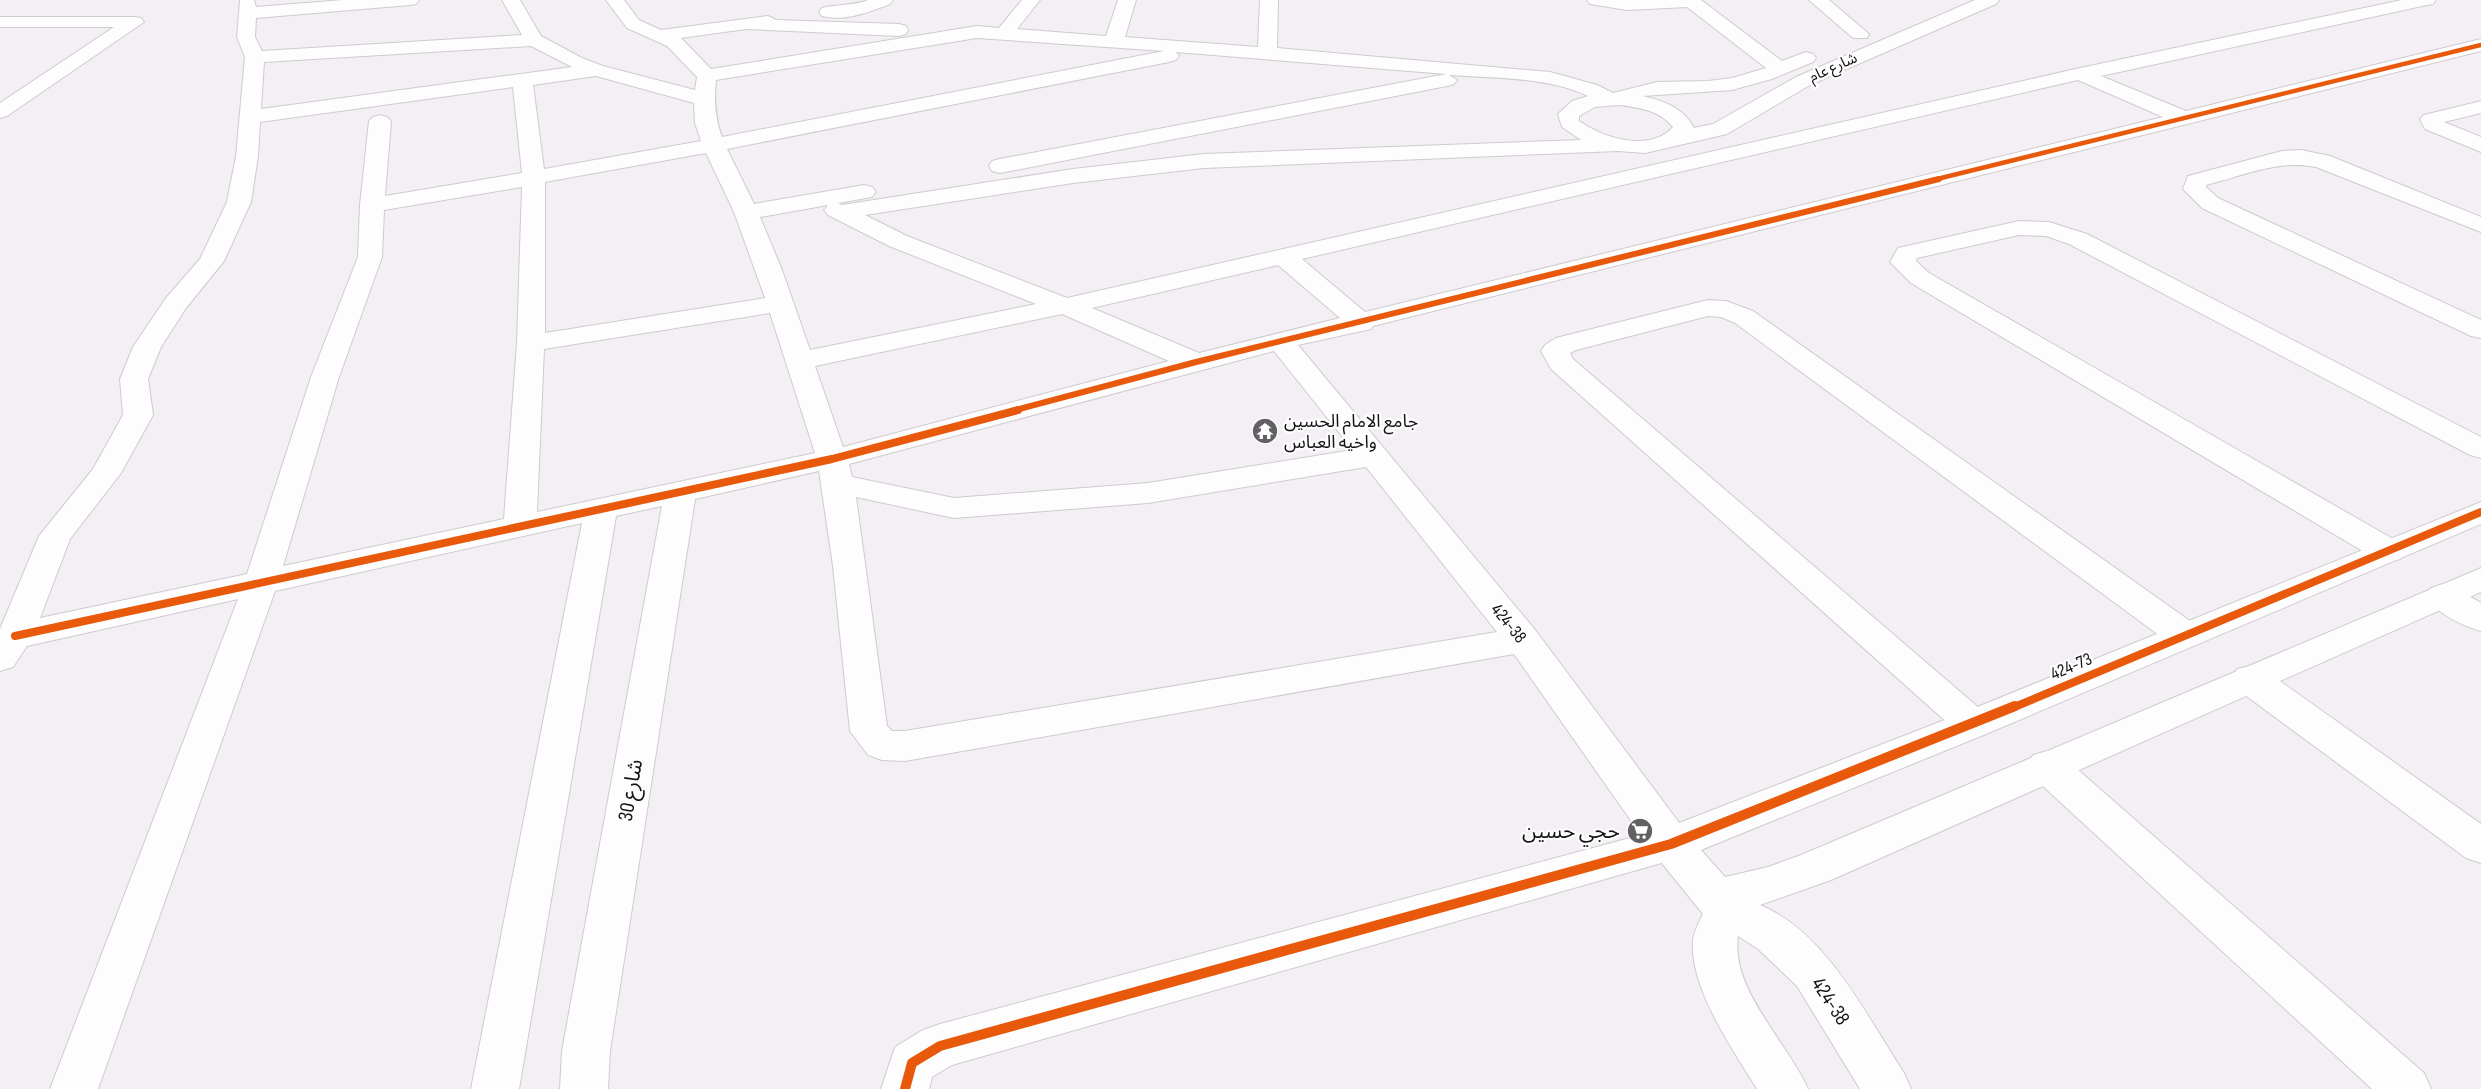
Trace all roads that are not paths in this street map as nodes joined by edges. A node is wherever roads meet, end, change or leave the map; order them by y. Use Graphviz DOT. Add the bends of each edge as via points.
graph roads {
  1 [pos="137,0"];
  2 [pos="410,0"];
  3 [pos="511,0"];
  4 [pos="615,0"];
  5 [pos="884,0"];
  6 [pos="1031,0"];
  7 [pos="1127,0"];
  8 [pos="1269,0"];
  9 [pos="1596,0"];
  10 [pos="1818,0"];
  11 [pos="1990,0"];
  12 [pos="2427,0"];
  13 [pos="1691,1"];
  14 [pos="822,6"];
  15 [pos="521,18"];
  16 [pos="497,20"];
  17 [pos="0,22"];
  18 [pos="135,22"];
  19 [pos="747,24"];
  20 [pos="1881,24"];
  21 [pos="977,32"];
  22 [pos="1005,33"];
  23 [pos="1860,34"];
  24 [pos="270,35"];
  25 [pos="662,35"];
  26 [pos="246,37"];
  27 [pos="534,40"];
  28 [pos="1114,41"];
  29 [pos="1840,43"];
  30 [pos="2481,45"];
  31 [pos="1209,48"];
  32 [pos="1820,52"];
  33 [pos="1267,53"];
  34 [pos="255,57"];
  35 [pos="1780,69"];
  36 [pos="596,70"];
  37 [pos="1487,72"];
  38 [pos="2080,74"];
  39 [pos="522,80"];
  40 [pos="706,87"];
  41 [pos="1615,99"];
  42 [pos="2481,106"];
  43 [pos="0,112"];
  44 [pos="251,117"];
  45 [pos="2186,119"];
  46 [pos="380,121"];
  47 [pos="1671,140"];
  48 [pos="2481,144"];
  49 [pos="1617,145"];
  50 [pos="714,146"];
  51 [pos="1708,159"];
  52 [pos="534,179"];
  53 [pos="817,201"];
  54 [pos="372,205"];
  55 [pos="746,212"];
  56 [pos="840,212"];
  57 [pos="2481,225"];
  58 [pos="1283,256"];
  59 [pos="778,304"];
  60 [pos="1065,306"];
  61 [pos="1362,323"];
  62 [pos="2481,330"];
  63 [pos="531,343"];
  64 [pos="1282,343"];
  65 [pos="798,361"];
  66 [pos="1196,362"];
  67 [pos="2481,449"];
  68 [pos="1374,456"];
  69 [pos="835,472"];
  70 [pos="680,492"];
  71 [pos="601,509"];
  72 [pos="2481,512"];
  73 [pos="520,527"];
  74 [pos="2388,551"];
  75 [pos="2481,579"];
  76 [pos="261,583"];
  77 [pos="2443,596"];
  78 [pos="2481,619"];
  79 [pos="2184,635"];
  80 [pos="1523,640"];
  81 [pos="7,647"];
  82 [pos="2250,679"];
  83 [pos="1972,723"];
  84 [pos="2047,766"];
  85 [pos="1671,844"];
  86 [pos="2481,846"];
  87 [pos="1721,904"];
  88 [pos="492,1088"];
  89 [pos="74,1089"];
  90 [pos="584,1089"];
  91 [pos="905,1089"];
  92 [pos="1784,1089"];
  93 [pos="1887,1089"];
  94 [pos="2407,1089"];
  1 -- 18 [label="street"];
  2 -- 26 [label="street" via="246,8"];
  3 -- 15 [label="street"];
  4 -- 25 [label="street" via="633,24"];
  5 -- 14 [label="street" via="858,10"];
  6 -- 22 [label="street"];
  7 -- 28 [label="street"];
  8 -- 33 [label="street"];
  9 -- 13 [label="street" via="1628,5"];
  10 -- 23 [label="street"];
  11 -- 47 [label="street, شارع عام" via="1803,81 1719,129"];
  12 -- 38 [label="street"];
  13 -- 35 [label="street"];
  14 -- 19 [label="street" via="771,13"];
  15 -- 16 [label="street"];
  15 -- 27 [label="street"];
  17 -- 18 [label="street"];
  18 -- 43 [label="street"];
  19 -- 21 [label="street"];
  19 -- 25 [label="street"];
  20 -- 23 [label="street, شارع عام"];
  21 -- 22 [label="street"];
  21 -- 40 [label="street"];
  22 -- 28 [label="street"];
  23 -- 29 [label="street, شارع عام"];
  24 -- 26 [label="street"];
  25 -- 40 [label="street" via="682,48"];
  26 -- 34 [label="street"];
  27 -- 34 [label="street"];
  27 -- 36 [label="street"];
  28 -- 31 [label="street"];
  30 -- 45 [label="street"];
  31 -- 33 [label="street"];
  31 -- 50 [label="street"];
  32 -- 35 [label="street, شارع عام"];
  33 -- 37 [label="street"];
  34 -- 44 [label="street"];
  35 -- 41 [label="street, شارع عام" via="1743,83 1643,88"];
  36 -- 39 [label="street"];
  36 -- 40 [label="street"];
  37 -- 41 [label="street" via="1550,78"];
  37 -- 53 [label="street"];
  38 -- 45 [label="street"];
  38 -- 51 [label="street"];
  39 -- 44 [label="street"];
  39 -- 52 [label="street"];
  40 -- 50 [label="street" via="706,123"];
  41 -- 47 [label="street" via="1644,102 1678,117 1684,127"];
  41 -- 49 [label="street" via="1589,101 1575,106 1568,114 1569,123 1587,136"];
  42 -- 48 [label="street" via="2431,119 2432,125"];
  44 -- 81 [label="street" via="239,202 211,261 175,304 147,347 134,379 138,416 106,473 55,536"];
  45 -- 61 [label="street"];
  46 -- 54 [label="street"];
  47 -- 49 [label="street, شارع عام" via="1642,147"];
  47 -- 51 [label="street"];
  49 -- 56 [label="street" via="1204,161 1073,176"];
  50 -- 52 [label="street"];
  50 -- 55 [label="street"];
  51 -- 58 [label="street"];
  52 -- 54 [label="street"];
  52 -- 63 [label="street"];
  53 -- 55 [label="street"];
  53 -- 56 [label="street"];
  54 -- 76 [label="street" via="370,257 325,376"];
  55 -- 59 [label="street"];
  56 -- 60 [label="street" via="898,241"];
  57 -- 62 [label="street" via="2301,157 2282,158 2196,181 2193,189 2210,203"];
  58 -- 60 [label="street"];
  58 -- 61 [label="street"];
  59 -- 63 [label="street"];
  59 -- 65 [label="street"];
  60 -- 65 [label="street"];
  60 -- 66 [label="street"];
  61 -- 64 [label="street"];
  63 -- 73 [label="street"];
  64 -- 66 [label="street"];
  64 -- 68 [label="street, 424-38"];
  65 -- 69 [label="street"];
  66 -- 69 [label="street"];
  67 -- 74 [label="street" via="2078,239 2049,229 2019,228 1908,253 1903,262 1920,278"];
  68 -- 69 [label="street" via="1148,493 954,508"];
  68 -- 80 [label="street, 424-38"];
  69 -- 70 [label="street"];
  69 -- 80 [label="street" via="869,731 882,745 904,746"];
  70 -- 71 [label="street"];
  70 -- 90 [label="street, شارع 30" via="586,1051"];
  71 -- 73 [label="street"];
  71 -- 88 [label="street"];
  72 -- 74 [label="street, 424-73"];
  73 -- 76 [label="street"];
  74 -- 79 [label="street, 424-73"];
  75 -- 77 [label="street"];
  76 -- 81 [label="street"];
  76 -- 89 [label="street"];
  77 -- 78 [label="street"];
  77 -- 82 [label="street"];
  79 -- 83 [label="street, 424-73"];
  79 -- 83 [label="street" via="1744,317 1726,309 1708,308 1566,344 1555,351 1561,363"];
  80 -- 85 [label="street, 424-38"];
  82 -- 84 [label="street"];
  82 -- 86 [label="street"];
  83 -- 85 [label="street, 424-73"];
  84 -- 87 [label="street" via="1816,868"];
  84 -- 94 [label="street"];
  85 -- 87 [label="street, 424-38"];
  85 -- 91 [label="street, 424-73" via="940,1046 912,1063"];
  87 -- 92 [label="street" via="1715,940 1720,976"];
  87 -- 93 [label="street, 424-38" via="1774,935 1807,965"];
}
